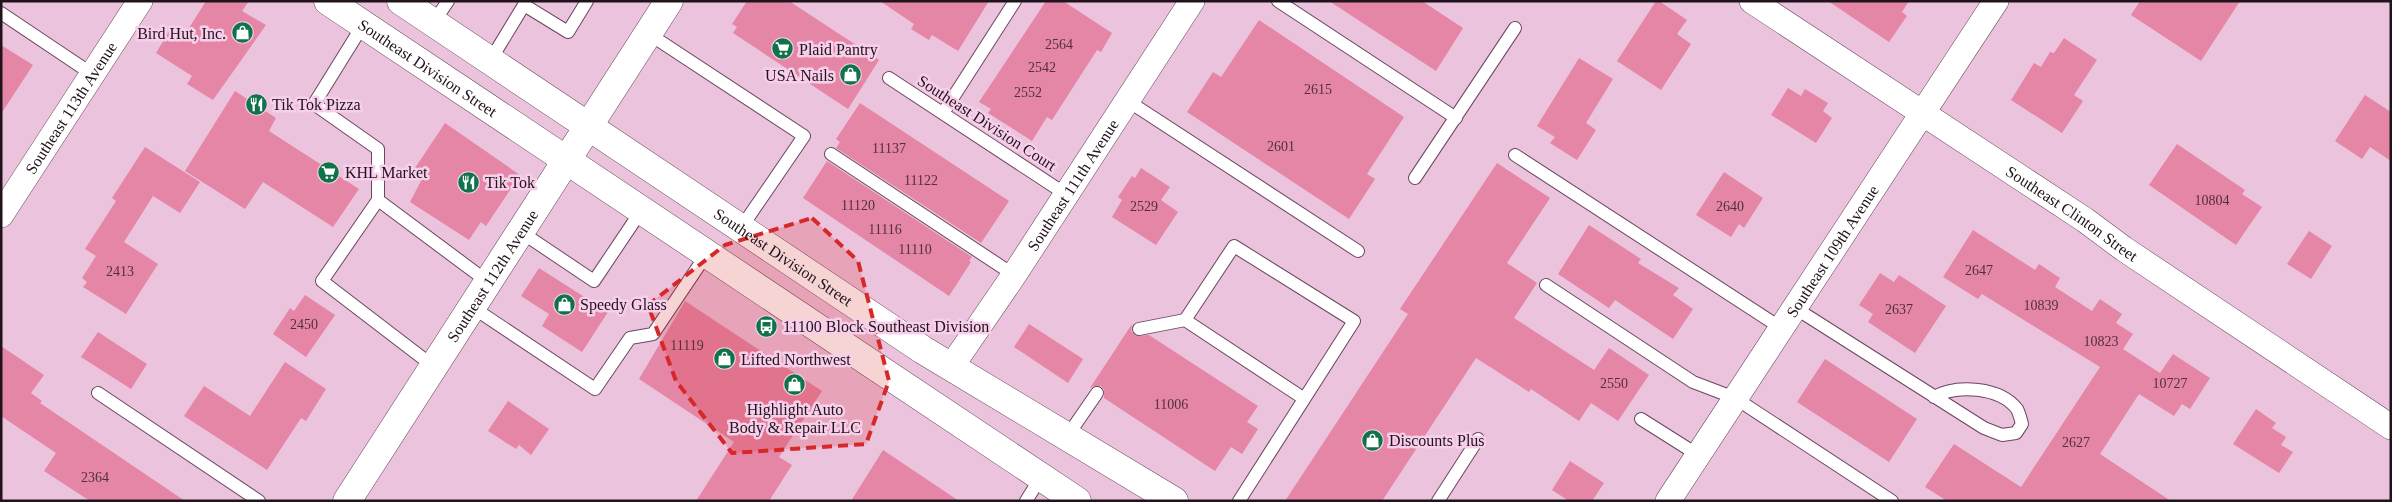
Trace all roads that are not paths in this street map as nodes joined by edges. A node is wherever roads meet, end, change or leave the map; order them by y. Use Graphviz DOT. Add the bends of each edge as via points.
graph roads {
  1 [pos="140,1"];
  2 [pos="328,1"];
  3 [pos="401,1"];
  4 [pos="587,1"];
  5 [pos="669,1"];
  6 [pos="1015,1"];
  7 [pos="1192,1"];
  8 [pos="1278,1"];
  9 [pos="1752,1"];
  10 [pos="1996,1"];
  11 [pos="522,3"];
  12 [pos="440,12"];
  13 [pos="1,13"];
  14 [pos="363,25"];
  15 [pos="1515,28"];
  16 [pos="649,34"];
  17 [pos="490,61"];
  18 [pos="92,74"];
  19 [pos="889,78"];
  20 [pos="1128,101"];
  21 [pos="943,113"];
  22 [pos="1923,113"];
  23 [pos="1456,118"];
  24 [pos="588,127"];
  25 [pos="831,154"];
  26 [pos="1515,155"];
  27 [pos="566,162"];
  28 [pos="1415,178"];
  29 [pos="1067,195"];
  30 [pos="378,200"];
  31 [pos="641,211"];
  32 [pos="1,215"];
  33 [pos="741,228"];
  34 [pos="521,232"];
  35 [pos="1358,251"];
  36 [pos="706,255"];
  37 [pos="1014,275"];
  38 [pos="488,282"];
  39 [pos="1546,285"];
  40 [pos="472,307"];
  41 [pos="1788,318"];
  42 [pos="1184,320"];
  43 [pos="1139,329"];
  44 [pos="433,366"];
  45 [pos="951,367"];
  46 [pos="98,393"];
  47 [pos="1097,393"];
  48 [pos="1934,397"];
  49 [pos="1303,398"];
  50 [pos="1735,398"];
  51 [pos="1641,419"];
  52 [pos="2391,427"];
  53 [pos="1068,435"];
  54 [pos="1478,439"];
  55 [pos="1698,455"];
  56 [pos="1041,477"];
  57 [pos="259,501"];
  58 [pos="347,501"];
  59 [pos="1026,501"];
  60 [pos="1077,501"];
  61 [pos="1174,501"];
  62 [pos="1239,501"];
  63 [pos="1438,501"];
  64 [pos="1668,501"];
  65 [pos="1892,501"];
  1 -- 18 [label="street, Southeast 113th Avenue"];
  2 -- 14 [label="main road, Southeast Division Street"];
  3 -- 12 [label="main road, Southeast Division Street"];
  4 -- 11 [label="lane" via="568,32"];
  5 -- 16 [label="main road, Southeast 112th Avenue"];
  6 -- 21 [label="lane"];
  7 -- 20 [label="street, Southeast 111th Avenue"];
  8 -- 23 [label="lane"];
  9 -- 22 [label="street, Southeast Clinton Street"];
  10 -- 22 [label="street, Southeast 109th Avenue"];
  11 -- 17 [label="lane"];
  12 -- 17 [label="main road, Southeast Division Street"];
  13 -- 18 [label="lane"];
  14 -- 27 [label="main road, Southeast Division Street"];
  14 -- 30 [label="lane" via="314,104 378,149"];
  15 -- 23 [label="lane"];
  16 -- 24 [label="main road, Southeast 112th Avenue"];
  16 -- 33 [label="lane" via="804,136"];
  17 -- 24 [label="main road, Southeast Division Street"];
  18 -- 32 [label="street, Southeast 113th Avenue"];
  19 -- 21 [label="lane, Southeast Division Court"];
  20 -- 29 [label="street, Southeast 111th Avenue"];
  20 -- 35 [label="lane"];
  21 -- 29 [label="lane, Southeast Division Court"];
  22 -- 41 [label="street, Southeast 109th Avenue"];
  22 -- 52 [label="street, Southeast Clinton Street"];
  23 -- 28 [label="lane"];
  24 -- 27 [label="main road, Southeast 112th Avenue"];
  24 -- 33 [label="main road, Southeast Division Street"];
  25 -- 37 [label="lane"];
  26 -- 41 [label="lane"];
  27 -- 31 [label="main road, Southeast Division Street"];
  27 -- 34 [label="main road, Southeast 112th Avenue"];
  29 -- 37 [label="street, Southeast 111th Avenue"];
  30 -- 38 [label="lane"];
  30 -- 44 [label="lane" via="322,281"];
  31 -- 34 [label="lane" via="594,281"];
  31 -- 36 [label="main road, Southeast Division Street"];
  33 -- 45 [label="main road, Southeast Division Street"];
  34 -- 38 [label="main road, Southeast 112th Avenue"];
  36 -- 40 [label="lane" via="653,334 630,338 595,389"];
  36 -- 56 [label="main road, Southeast Division Street"];
  37 -- 45 [label="street, Southeast 111th Avenue"];
  38 -- 40 [label="main road, Southeast 112th Avenue"];
  39 -- 50 [label="lane" via="1693,382"];
  40 -- 44 [label="main road, Southeast 112th Avenue"];
  41 -- 48 [label="lane"];
  41 -- 50 [label="street, Southeast 109th Avenue"];
  42 -- 43 [label="lane"];
  42 -- 49 [label="lane"];
  42 -- 49 [label="lane" via="1234,246 1354,321"];
  44 -- 58 [label="main road, Southeast 112th Avenue"];
  45 -- 53 [label="main road, Southeast Division Street"];
  46 -- 57 [label="lane"];
  47 -- 53 [label="lane"];
  48 -- 48 [label="lane" via="1984,428 2002,435 2016,433 2022,424 2017,410 2000,396 1967,388 1946,390"];
  49 -- 62 [label="lane"];
  50 -- 55 [label="street, Southeast 109th Avenue"];
  50 -- 65 [label="lane"];
  51 -- 55 [label="lane"];
  53 -- 61 [label="main road, Southeast Division Street"];
  54 -- 63 [label="lane"];
  55 -- 64 [label="street, Southeast 109th Avenue"];
  56 -- 59 [label="lane"];
  56 -- 60 [label="main road, Southeast Division Street"];
}
